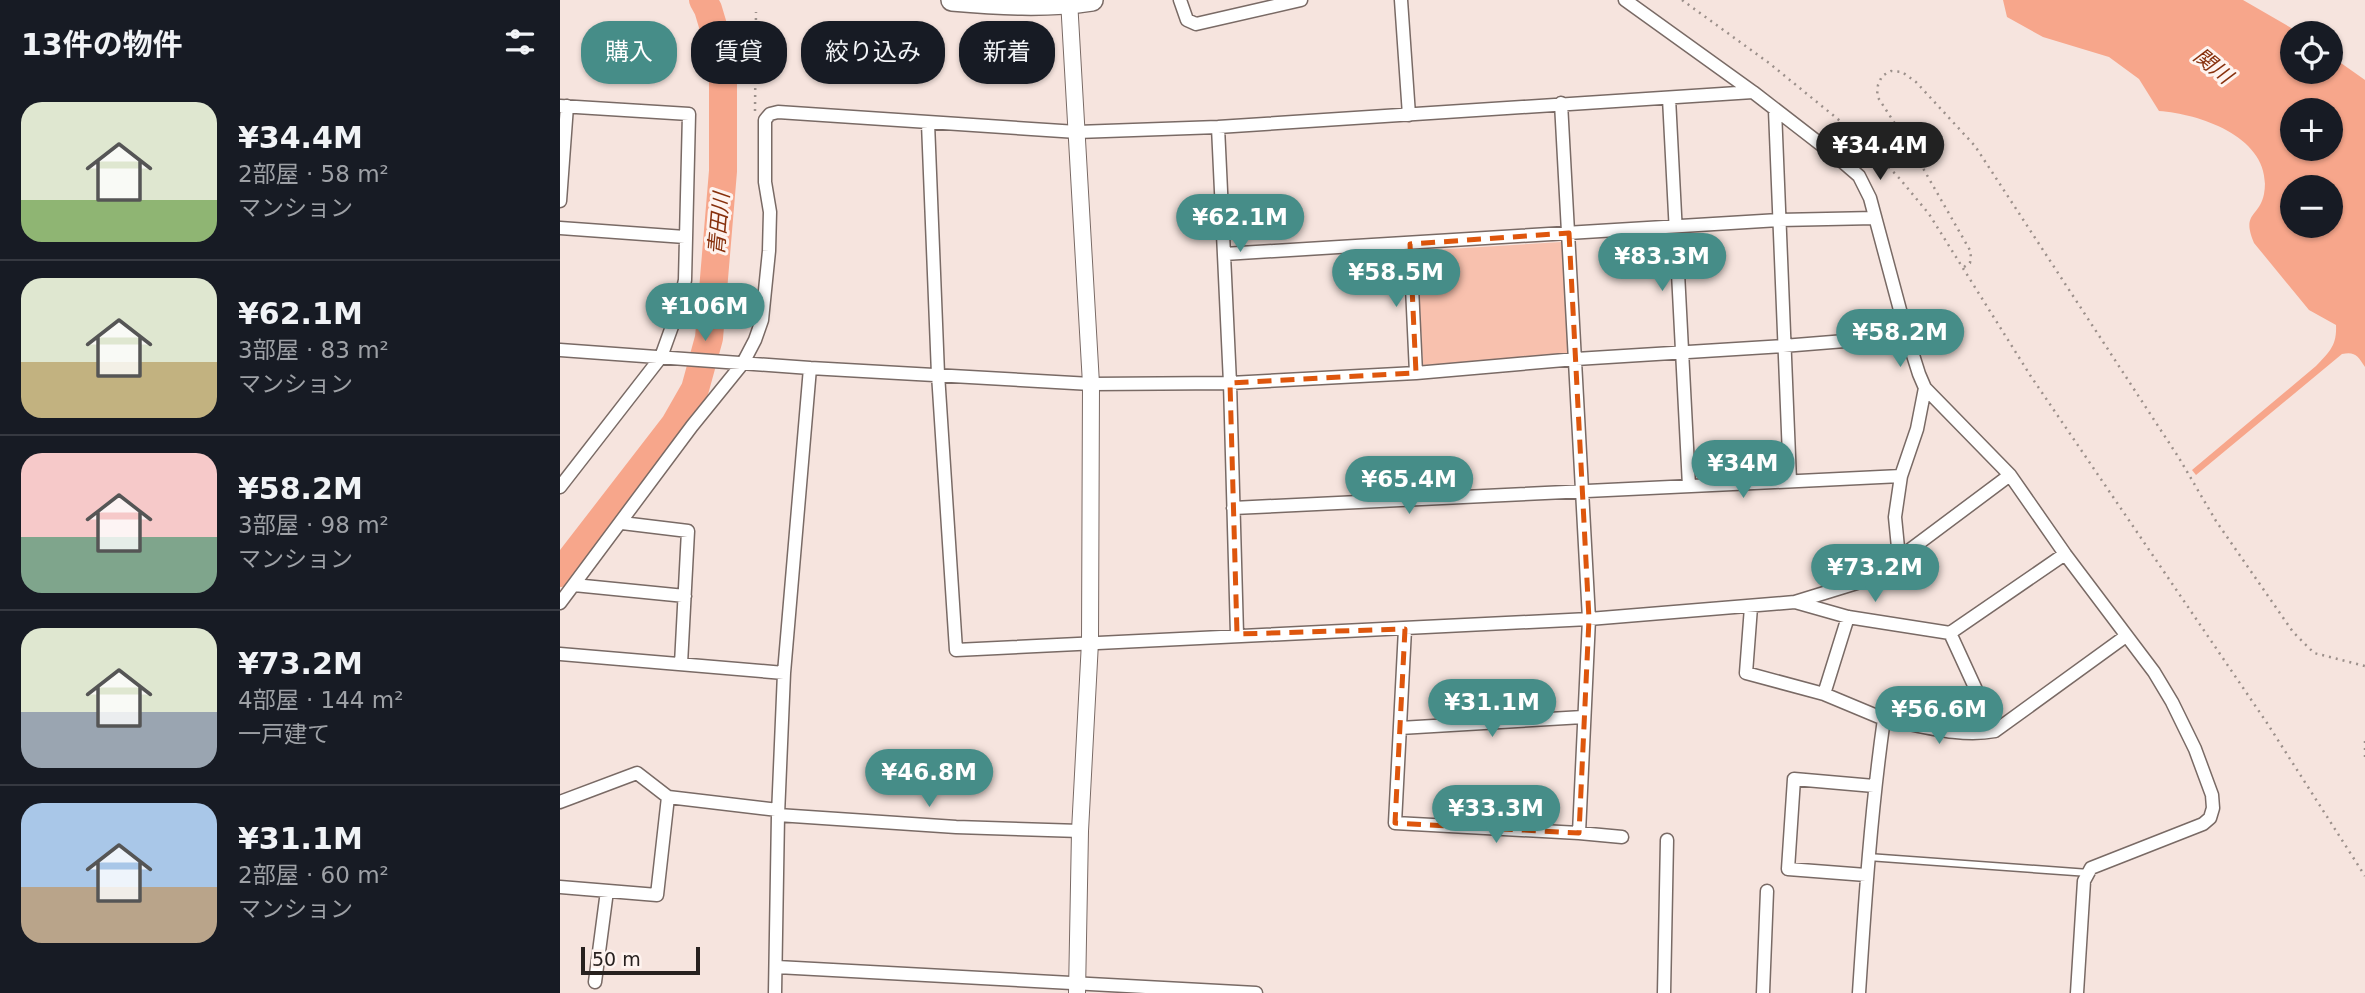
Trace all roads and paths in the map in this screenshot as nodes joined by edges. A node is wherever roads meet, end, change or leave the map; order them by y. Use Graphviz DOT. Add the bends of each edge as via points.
graph roads {
  1 [pos="952,0"];
  2 [pos="1092,0"];
  3 [pos="1180,0"];
  4 [pos="1301,0"];
  5 [pos="1401,0"];
  6 [pos="1625,0"];
  7 [pos="1682,0"];
  8 [pos="1069,2"];
  9 [pos="756,12"];
  10 [pos="1754,92"];
  11 [pos="1669,98"];
  12 [pos="1561,103"];
  13 [pos="563,106"];
  14 [pos="1775,110"];
  15 [pos="1409,115"];
  16 [pos="765,120"];
  17 [pos="928,124"];
  18 [pos="1218,127"];
  19 [pos="1077,132"];
  20 [pos="560,201"];
  21 [pos="1875,218"];
  22 [pos="1779,220"];
  23 [pos="1675,226"];
  24 [pos="560,228"];
  25 [pos="1569,233"];
  26 [pos="685,237"];
  27 [pos="1410,244"];
  28 [pos="1224,254"];
  29 [pos="1964,267"];
  30 [pos="1907,336"];
  31 [pos="1783,346"];
  32 [pos="560,350"];
  33 [pos="1683,353"];
  34 [pos="661,357"];
  35 [pos="1576,359"];
  36 [pos="737,363"];
  37 [pos="810,368"];
  38 [pos="1416,373"];
  39 [pos="938,374"];
  40 [pos="1230,383"];
  41 [pos="1091,384"];
  42 [pos="1925,388"];
  43 [pos="2010,475"];
  44 [pos="1901,476"];
  45 [pos="1790,481"];
  46 [pos="1689,486"];
  47 [pos="560,487"];
  48 [pos="1583,491"];
  49 [pos="1233,508"];
  50 [pos="622,523"];
  51 [pos="2065,554"];
  52 [pos="1899,558"];
  53 [pos="574,585"];
  54 [pos="685,596"];
  55 [pos="1795,602"];
  56 [pos="560,603"];
  57 [pos="1751,607"];
  58 [pos="1847,617"];
  59 [pos="1589,619"];
  60 [pos="1405,629"];
  61 [pos="1950,633"];
  62 [pos="1237,634"];
  63 [pos="2126,636"];
  64 [pos="1090,642"];
  65 [pos="560,654"];
  66 [pos="681,664"];
  67 [pos="2365,666"];
  68 [pos="783,673"];
  69 [pos="1824,694"];
  70 [pos="1583,717"];
  71 [pos="1884,719"];
  72 [pos="1400,728"];
  73 [pos="1996,732"];
  74 [pos="2365,741"];
  75 [pos="2365,759"];
  76 [pos="1874,786"];
  77 [pos="668,797"];
  78 [pos="560,802"];
  79 [pos="778,813"];
  80 [pos="1080,831"];
  81 [pos="1579,833"];
  82 [pos="1622,836"];
  83 [pos="1667,841"];
  84 [pos="1868,857"];
  85 [pos="2089,873"];
  86 [pos="1866,875"];
  87 [pos="2365,876"];
  88 [pos="560,887"];
  89 [pos="607,891"];
  90 [pos="1767,891"];
  91 [pos="777,967"];
  92 [pos="594,982"];
  93 [pos="1077,988"];
  94 [pos="775,993"];
  95 [pos="1256,993"];
  96 [pos="1664,993"];
  97 [pos="1763,993"];
  98 [pos="1859,993"];
  99 [pos="2077,993"];
  1 -- 8 [label="main road"];
  2 -- 8 [label="main road"];
  3 -- 4 [label="street" via="1187,20 1196,23"];
  5 -- 15 [label="street"];
  6 -- 10 [label="street"];
  7 -- 29 [label="path" via="1861,138 1929,214"];
  8 -- 19 [label="street"];
  9 -- 16 [label="path" via="754,111"];
  10 -- 11 [label="street"];
  10 -- 14 [label="street"];
  11 -- 12 [label="street"];
  11 -- 23 [label="street"];
  12 -- 15 [label="street"];
  12 -- 25 [label="street"];
  13 -- 20 [label="street"];
  13 -- 26 [label="street" via="689,114"];
  14 -- 21 [label="street" via="1858,176"];
  14 -- 22 [label="street"];
  15 -- 18 [label="street"];
  16 -- 17 [label="street" via="778,112"];
  16 -- 36 [label="street" via="770,212 766,290 755,340"];
  17 -- 19 [label="street"];
  17 -- 39 [label="street"];
  18 -- 19 [label="street"];
  18 -- 28 [label="street"];
  19 -- 41 [label="street"];
  21 -- 22 [label="street"];
  21 -- 30 [label="street"];
  22 -- 23 [label="street"];
  22 -- 31 [label="street"];
  23 -- 25 [label="street"];
  23 -- 33 [label="street"];
  24 -- 26 [label="street"];
  25 -- 27 [label="street"];
  25 -- 35 [label="street"];
  26 -- 34 [label="street" via="685,280"];
  27 -- 28 [label="street"];
  27 -- 38 [label="street"];
  28 -- 40 [label="street"];
  29 -- 67 [label="path" via="1970,264 1971,252 1877,96 1882,76 1891,71 1902,72 1916,82 1975,145 2216,521 2293,632 2314,653"];
  29 -- 87 [label="path" via="2030,375 2267,723"];
  30 -- 31 [label="street"];
  30 -- 42 [label="street"];
  31 -- 33 [label="street"];
  31 -- 45 [label="street"];
  32 -- 34 [label="street"];
  33 -- 35 [label="street"];
  33 -- 46 [label="street"];
  34 -- 36 [label="street"];
  34 -- 47 [label="street"];
  35 -- 38 [label="street"];
  35 -- 48 [label="street"];
  36 -- 37 [label="street"];
  36 -- 50 [label="street"];
  37 -- 39 [label="street"];
  37 -- 68 [label="street"];
  38 -- 40 [label="street"];
  39 -- 41 [label="street"];
  39 -- 64 [label="street" via="956,650"];
  40 -- 41 [label="street"];
  40 -- 49 [label="street"];
  41 -- 64 [label="street"];
  42 -- 43 [label="street"];
  42 -- 44 [label="street"];
  43 -- 51 [label="street"];
  43 -- 52 [label="street"];
  44 -- 45 [label="street"];
  44 -- 52 [label="street" via="1895,517"];
  45 -- 46 [label="street"];
  46 -- 48 [label="street"];
  48 -- 49 [label="street"];
  48 -- 59 [label="street"];
  49 -- 62 [label="street"];
  50 -- 53 [label="street"];
  50 -- 54 [label="street" via="688,530"];
  51 -- 61 [label="street"];
  51 -- 63 [label="street"];
  52 -- 55 [label="street" via="1860,582"];
  53 -- 54 [label="street"];
  53 -- 56 [label="street"];
  54 -- 66 [label="street"];
  55 -- 57 [label="street"];
  55 -- 58 [label="street"];
  57 -- 59 [label="street"];
  57 -- 69 [label="street" via="1746,673"];
  58 -- 61 [label="street"];
  58 -- 69 [label="street"];
  59 -- 60 [label="street"];
  59 -- 70 [label="street"];
  60 -- 62 [label="street"];
  60 -- 72 [label="street"];
  61 -- 73 [label="street"];
  62 -- 64 [label="street"];
  63 -- 73 [label="street"];
  63 -- 85 [label="street" via="2172,702 2195,749 2213,808 2203,824 2091,867"];
  64 -- 80 [label="street"];
  65 -- 66 [label="street"];
  66 -- 68 [label="street"];
  68 -- 79 [label="street"];
  69 -- 71 [label="street"];
  70 -- 72 [label="street"];
  70 -- 81 [label="street"];
  71 -- 73 [label="street" via="1955,732"];
  71 -- 76 [label="street"];
  72 -- 81 [label="street" via="1395,823"];
  74 -- 75 [label="path"];
  76 -- 84 [label="street"];
  76 -- 86 [label="street" via="1794,779 1788,869"];
  77 -- 78 [label="street" via="637,773"];
  77 -- 79 [label="street"];
  77 -- 89 [label="street" via="657,895"];
  79 -- 80 [label="street"];
  79 -- 91 [label="street"];
  80 -- 93 [label="street"];
  81 -- 82 [label="street"];
  83 -- 96 [label="street"];
  84 -- 85 [label="lane"];
  84 -- 86 [label="street"];
  85 -- 99 [label="street" via="2084,881"];
  86 -- 98 [label="street"];
  88 -- 89 [label="street"];
  89 -- 92 [label="street"];
  90 -- 97 [label="street"];
  91 -- 93 [label="street"];
  91 -- 94 [label="street"];
  93 -- 95 [label="street"];
}
